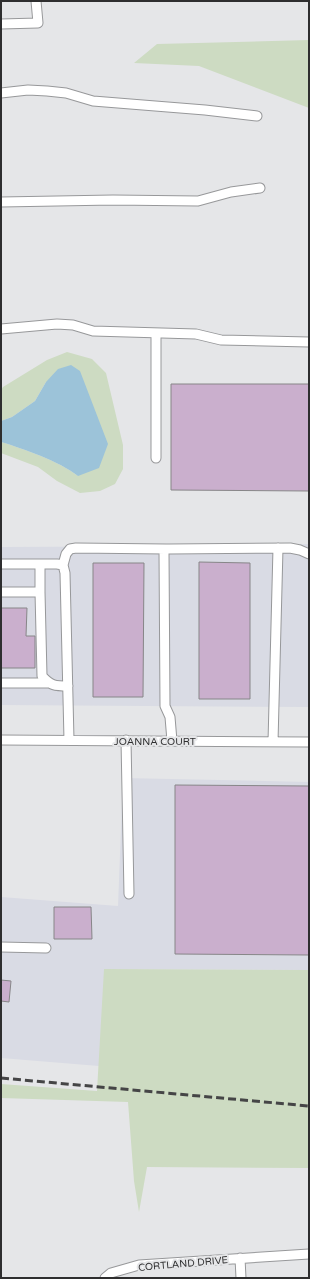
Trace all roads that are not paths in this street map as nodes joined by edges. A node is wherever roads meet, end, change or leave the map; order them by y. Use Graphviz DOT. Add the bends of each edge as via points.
graph roads {
  1 [pos="36,1"];
  2 [pos="1,24"];
  3 [pos="1,93"];
  4 [pos="257,116"];
  5 [pos="260,188"];
  6 [pos="1,202"];
  7 [pos="1,329"];
  8 [pos="156,333"];
  9 [pos="309,342"];
  10 [pos="156,458"];
  11 [pos="278,548"];
  12 [pos="166,549"];
  13 [pos="309,554"];
  14 [pos="1,564"];
  15 [pos="40,564"];
  16 [pos="63,565"];
  17 [pos="1,592"];
  18 [pos="40,592"];
  19 [pos="1,683"];
  20 [pos="49,683"];
  21 [pos="68,686"];
  22 [pos="1,740"];
  23 [pos="69,740"];
  24 [pos="126,740"];
  25 [pos="172,741"];
  26 [pos="273,742"];
  27 [pos="309,742"];
  28 [pos="129,894"];
  29 [pos="1,947"];
  30 [pos="46,948"];
  31 [pos="309,1254"];
  32 [pos="240,1258"];
  33 [pos="105,1278"];
  34 [pos="241,1278"];
  1 -- 2 [label="street" via="38,23"];
  3 -- 4 [label="street" via="47,91 66,93 92,101"];
  5 -- 6 [label="street" via="198,201"];
  7 -- 8 [label="street" via="57,324 73,325 93,331"];
  8 -- 9 [label="street" via="196,334 221,340"];
  8 -- 10 [label="street"];
  11 -- 12 [label="street"];
  11 -- 13 [label="street" via="294,548"];
  11 -- 26 [label="street"];
  12 -- 16 [label="street" via="76,548 70,549 66,554"];
  12 -- 25 [label="street" via="165,706 170,717"];
  14 -- 15 [label="street"];
  15 -- 16 [label="street"];
  15 -- 18 [label="street"];
  16 -- 21 [label="street" via="66,573"];
  17 -- 18 [label="street"];
  18 -- 20 [label="street" via="42,676"];
  19 -- 20 [label="street"];
  20 -- 21 [label="street"];
  21 -- 23 [label="street"];
  22 -- 23 [label="street, JOANNA COURT"];
  23 -- 24 [label="street, JOANNA COURT"];
  24 -- 25 [label="street, JOANNA COURT"];
  24 -- 28 [label="street"];
  25 -- 26 [label="street, JOANNA COURT"];
  26 -- 27 [label="street, JOANNA COURT"];
  29 -- 30 [label="street"];
  31 -- 32 [label="street, CORTLAND DRIVE"];
  32 -- 33 [label="street, CORTLAND DRIVE" via="139,1265 111,1273"];
  32 -- 34 [label="street, CORTLAND DRIVE"];
}
